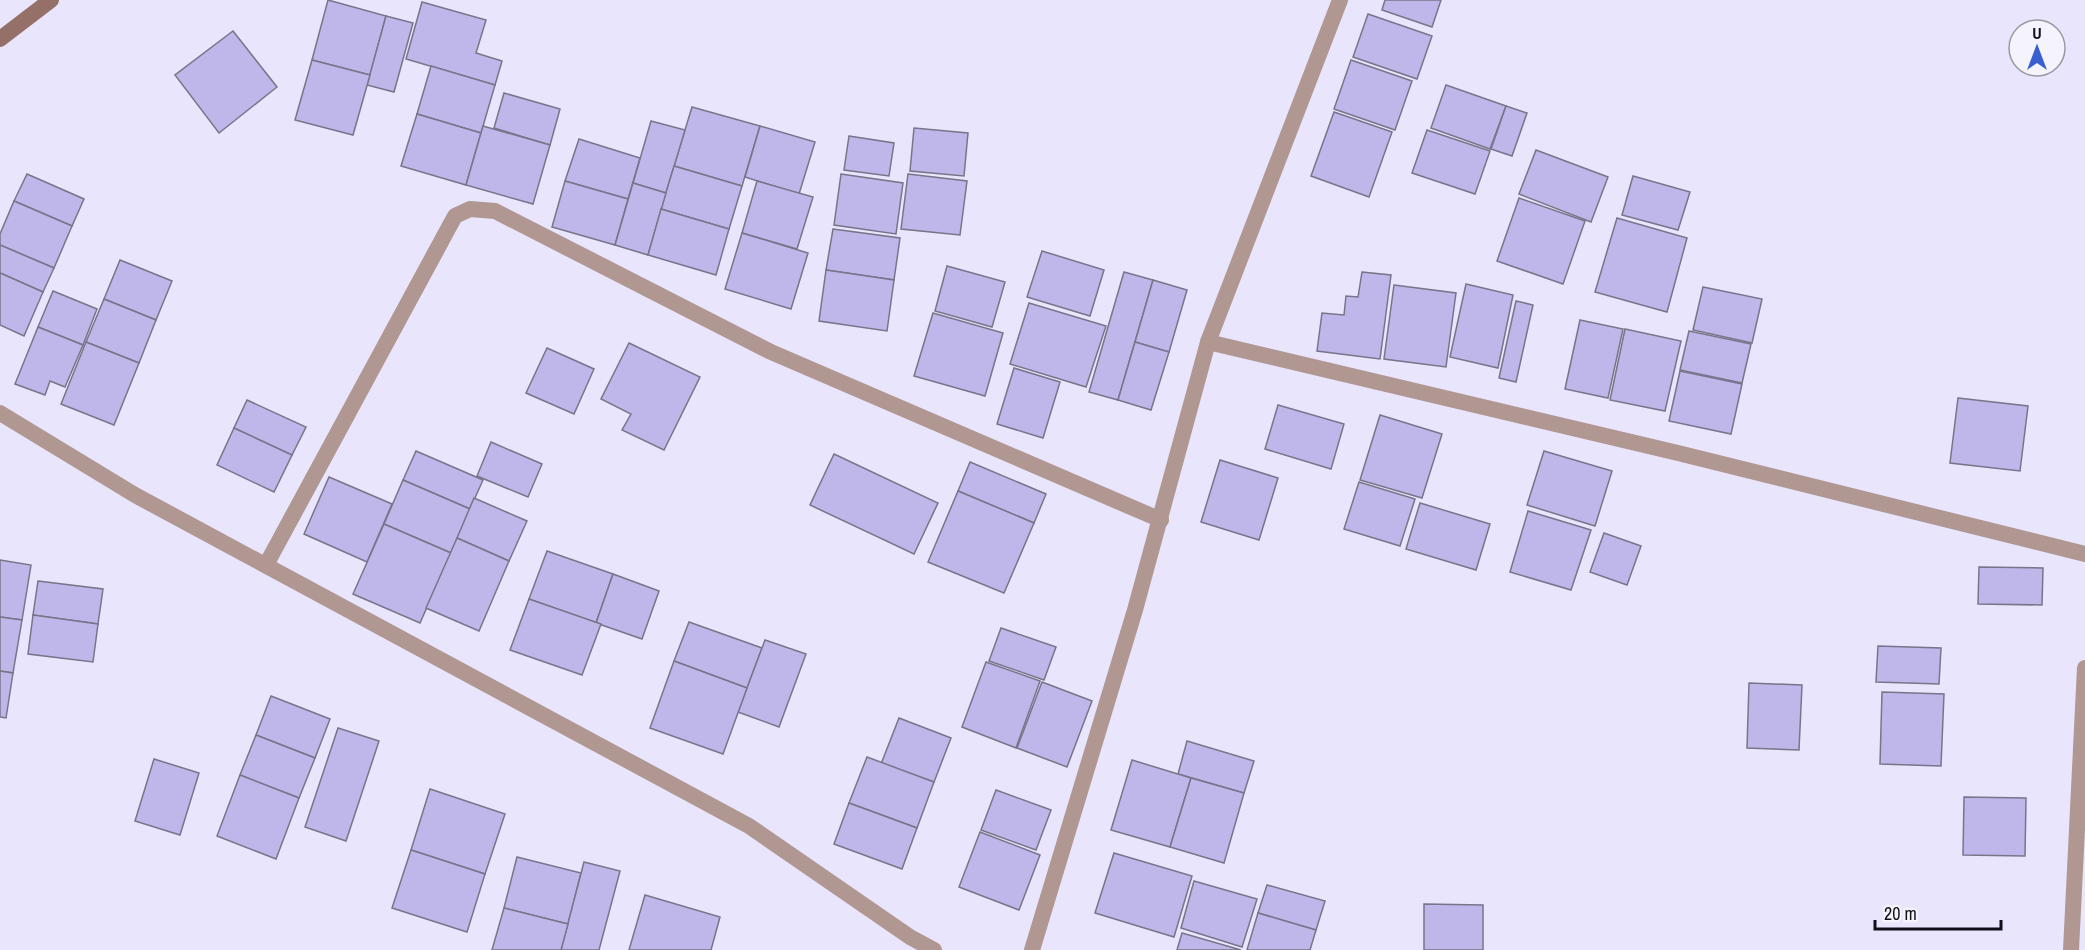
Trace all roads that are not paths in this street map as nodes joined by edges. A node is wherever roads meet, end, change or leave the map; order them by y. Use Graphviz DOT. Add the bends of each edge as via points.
graph roads {
  1 [pos="51,0"];
  2 [pos="1340,0"];
  3 [pos="0,39"];
  4 [pos="1208,342"];
  5 [pos="0,413"];
  6 [pos="1161,520"];
  7 [pos="2085,554"];
  8 [pos="266,565"];
  9 [pos="2085,668"];
  10 [pos="909,943"];
  11 [pos="934,950"];
  12 [pos="1032,950"];
  13 [pos="2071,950"];
  1 -- 3 [label="main road"];
  2 -- 4 [label="street"];
  4 -- 6 [label="street"];
  4 -- 7 [label="street"];
  5 -- 8 [label="street" via="135,495"];
  6 -- 8 [label="street" via="771,352 495,211 470,209 455,216"];
  6 -- 12 [label="street"];
  8 -- 10 [label="street" via="749,826"];
  9 -- 13 [label="street"];
  10 -- 11 [label="street"];
}
